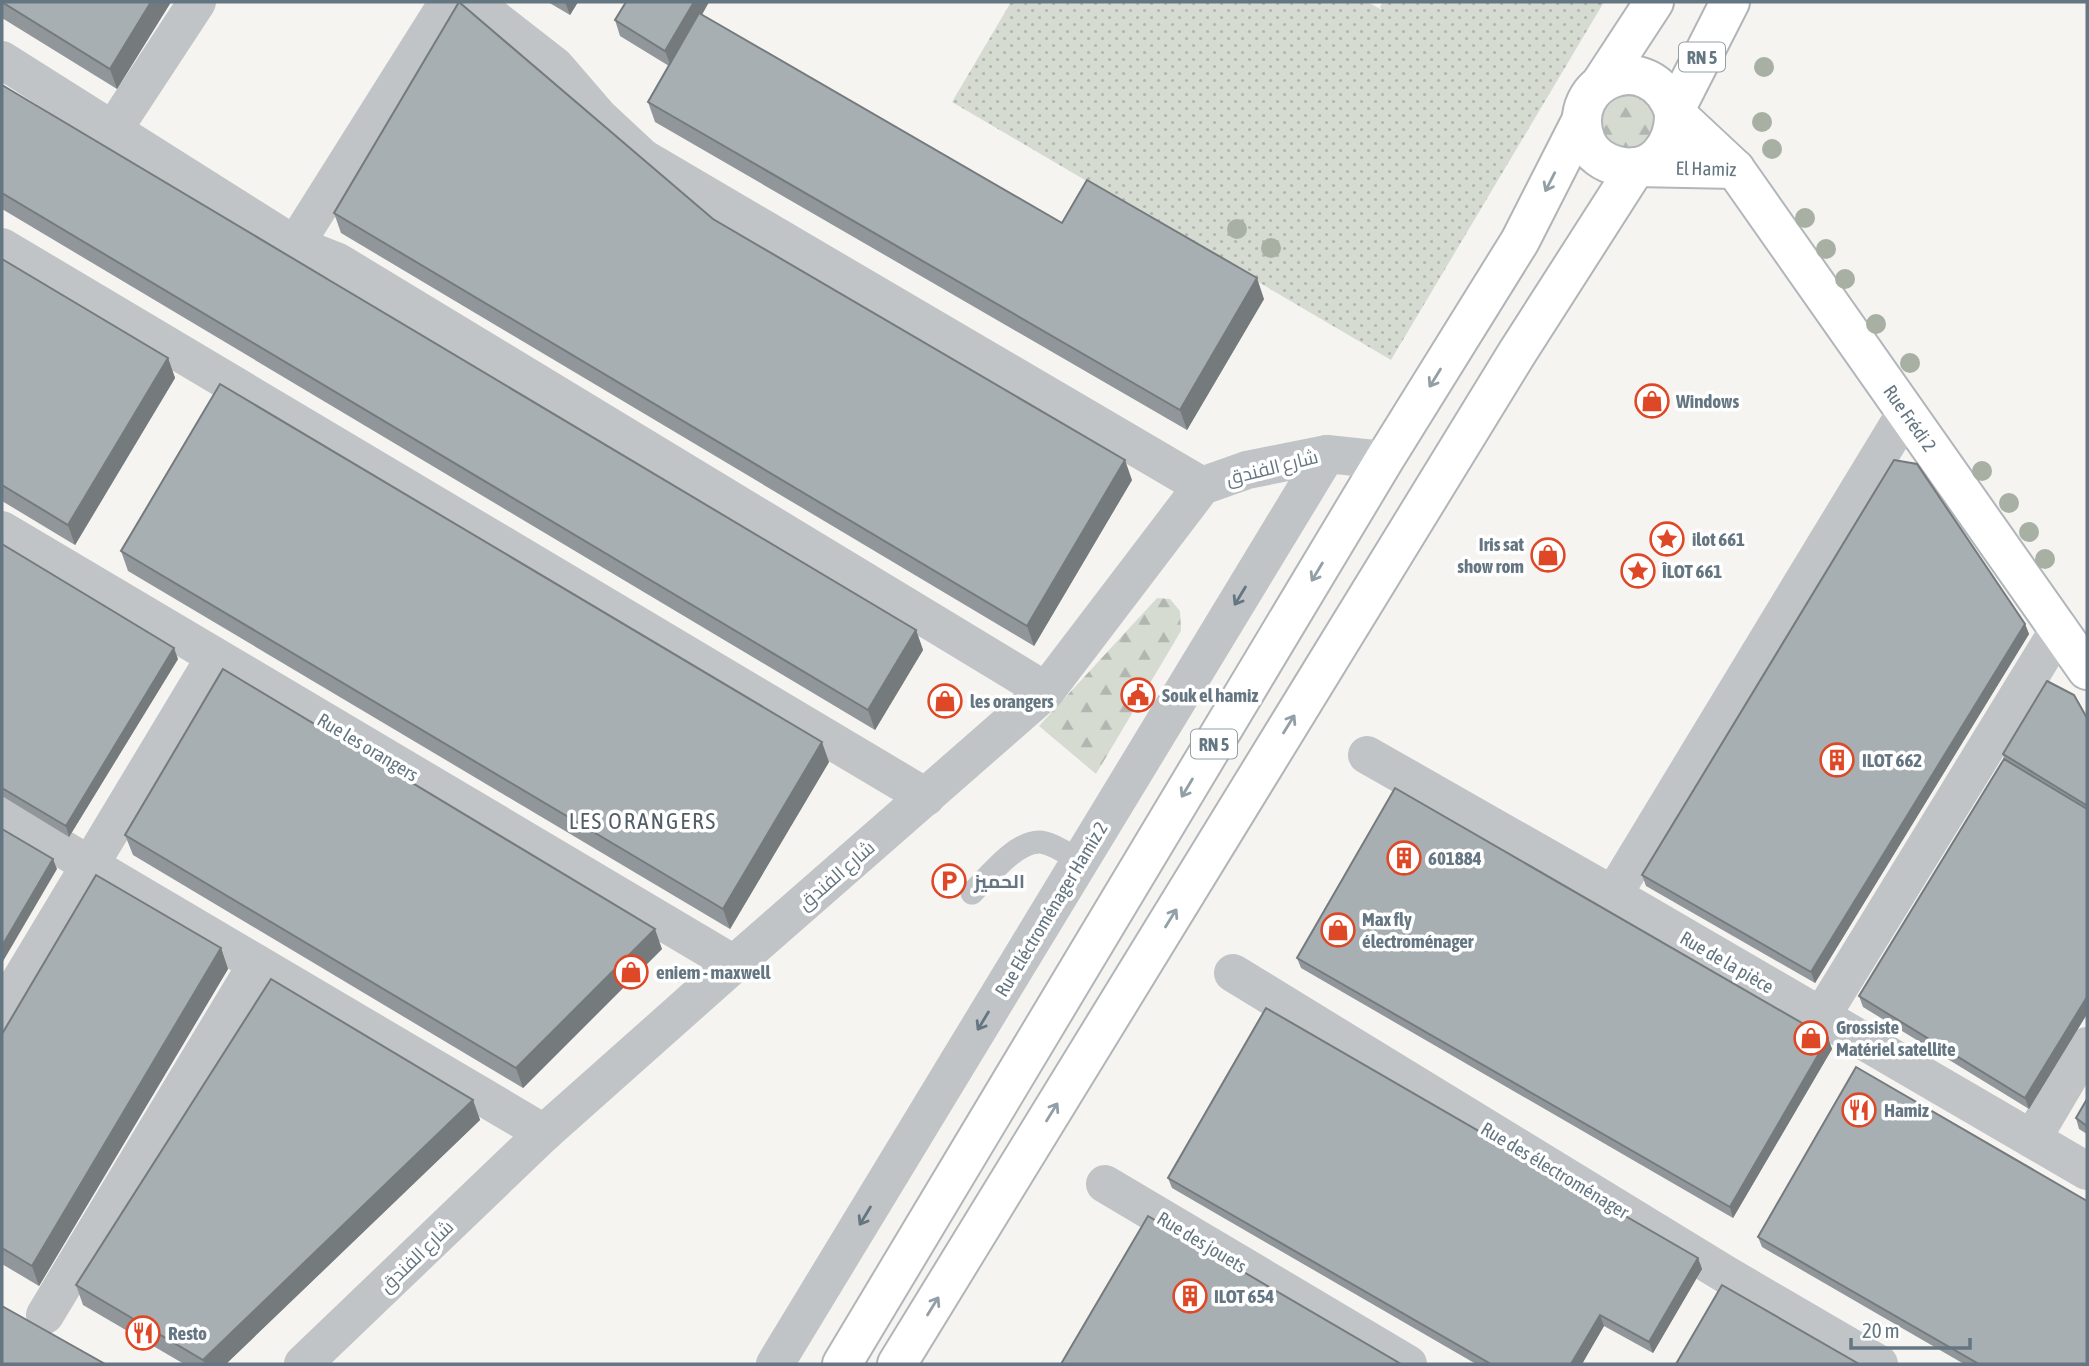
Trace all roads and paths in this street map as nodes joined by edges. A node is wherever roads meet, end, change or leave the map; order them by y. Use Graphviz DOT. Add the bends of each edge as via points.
graph roads {
  1 [pos="197,2"];
  2 [pos="447,2"];
  3 [pos="473,2"];
  4 [pos="1654,2"];
  5 [pos="1730,2"];
  6 [pos="2,60"];
  7 [pos="1601,83"];
  8 [pos="1674,112"];
  9 [pos="1581,121"];
  10 [pos="113,130"];
  11 [pos="1636,167"];
  12 [pos="1735,169"];
  13 [pos="295,245"];
  14 [pos="2,247"];
  15 [pos="1906,412"];
  16 [pos="1326,454"];
  17 [pos="1384,460"];
  18 [pos="1202,486"];
  19 [pos="2,530"];
  20 [pos="2059,629"];
  21 [pos="215,657"];
  22 [pos="2087,670"];
  23 [pos="1046,691"];
  24 [pos="1367,755"];
  25 [pos="926,797"];
  26 [pos="2,813"];
  27 [pos="1080,860"];
  28 [pos="90,865"];
  29 [pos="972,893"];
  30 [pos="1613,895"];
  31 [pos="257,964"];
  32 [pos="734,964"];
  33 [pos="1233,973"];
  34 [pos="4,1002"];
  35 [pos="1821,1017"];
  36 [pos="2087,1046"];
  37 [pos="544,1133"];
  38 [pos="2032,1139"];
  39 [pos="2087,1171"];
  40 [pos="1105,1184"];
  41 [pos="45,1315"];
  42 [pos="303,1364"];
  43 [pos="775,1364"];
  44 [pos="842,1364"];
  45 [pos="897,1364"];
  46 [pos="1408,1364"];
  47 [pos="1879,1364"];
  1 -- 10 [label="street"];
  2 -- 13 [label="street"];
  3 -- 18 [label="street" via="555,66 643,158"];
  4 -- 7 [label="main road"];
  5 -- 8 [label="main road, RN 5"];
  6 -- 10 [label="street"];
  7 -- 8 [label="main road" via="1626,74 1652,80 1670,100"];
  7 -- 9 [label="main road" via="1584,107"];
  8 -- 11 [label="main road" via="1675,127 1666,148 1650,163"];
  8 -- 12 [label="main road, El Hamiz"];
  9 -- 11 [label="main road" via="1588,148 1598,157 1623,168"];
  9 -- 17 [label="main road, RN 5, one-way" via="1520,241"];
  10 -- 13 [label="street"];
  11 -- 12 [label="main road, El Hamiz"];
  45 -- 11 [label="main road, RN 5, one-way" via="1509,365"];
  12 -- 15 [label="main road, Rue Frédi 2"];
  13 -- 23 [label="street" via="338,262"];
  14 -- 25 [label="street"];
  15 -- 20 [label="main road, Rue Frédi 2"];
  15 -- 30 [label="street"];
  16 -- 17 [label="street, شارع الفندق"];
  16 -- 18 [label="street, شارع الفندق" via="1247,470"];
  16 -- 27 [label="street, Rue Eléctroménager Hamiz 2, one-way"];
  17 -- 44 [label="main road, RN 5, one-way"];
  18 -- 23 [label="street, شارع الفندق"];
  19 -- 21 [label="street, Rue les orangers"];
  20 -- 22 [label="main road, Rue Frédi 2"];
  20 -- 35 [label="street"];
  21 -- 28 [label="street"];
  21 -- 32 [label="street, Rue les orangers"];
  23 -- 25 [label="street, شارع الفندق"];
  24 -- 30 [label="street, Rue de la pièce"];
  25 -- 32 [label="street, شارع الفندق"];
  26 -- 28 [label="street"];
  27 -- 29 [label="lane" via="1040,842 1026,845 1009,855"];
  27 -- 43 [label="street, Rue Eléctroménager Hamiz 2, one-way"];
  28 -- 31 [label="street"];
  28 -- 34 [label="street"];
  30 -- 35 [label="street, Rue de la pièce"];
  31 -- 37 [label="street"];
  31 -- 41 [label="street"];
  32 -- 37 [label="street, شارع الفندق"];
  33 -- 47 [label="street, Rue des électroménager"];
  35 -- 38 [label="street, Rue de la pièce"];
  36 -- 38 [label="street"];
  37 -- 42 [label="street, شارع الفندق"];
  38 -- 39 [label="street, Rue de la pièce"];
  40 -- 46 [label="street, Rue des jouets"];
}
